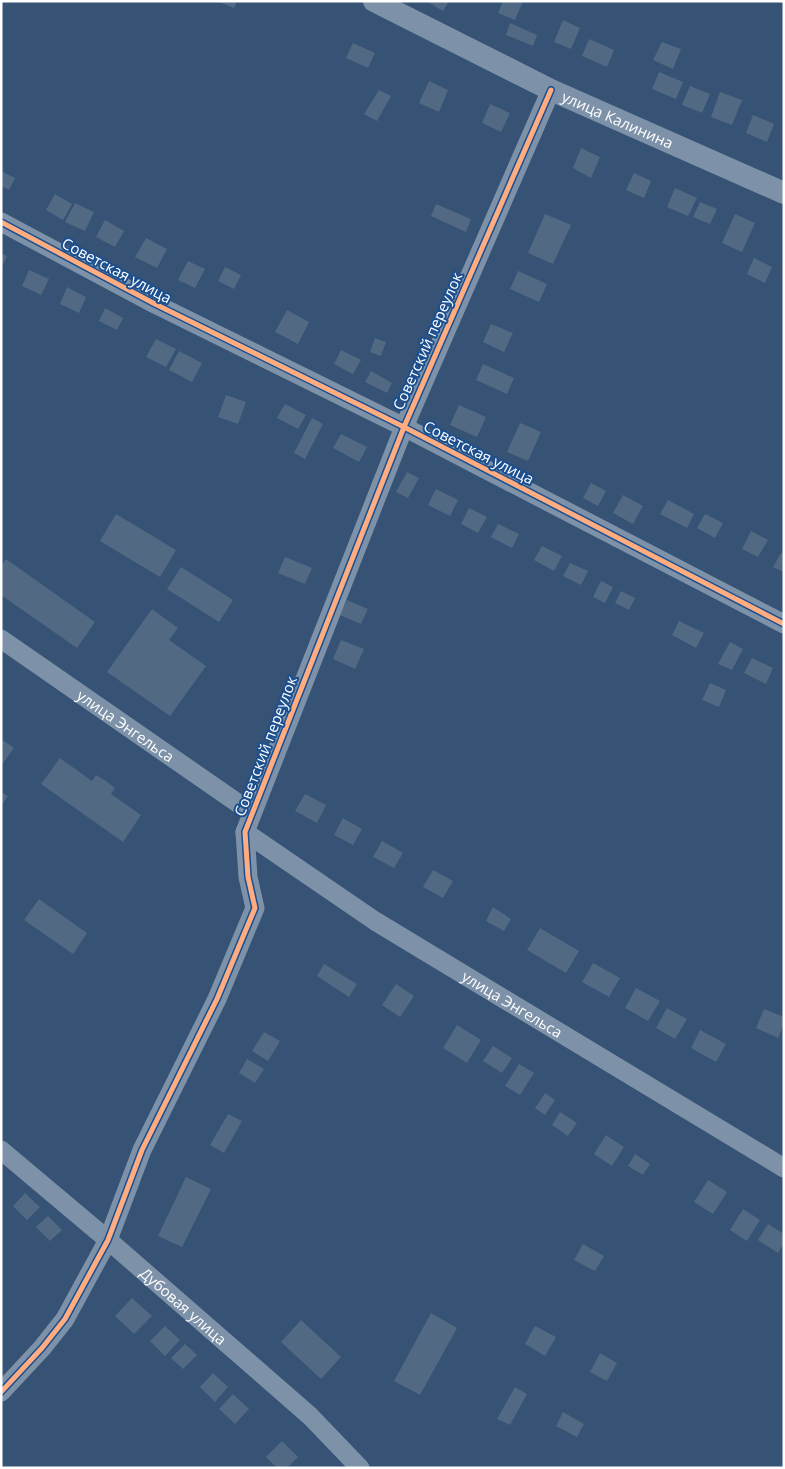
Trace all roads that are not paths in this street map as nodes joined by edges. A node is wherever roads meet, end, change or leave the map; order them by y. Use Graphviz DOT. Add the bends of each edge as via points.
graph roads {
  1 [pos="374,1"];
  2 [pos="551,90"];
  3 [pos="784,193"];
  4 [pos="1,222"];
  5 [pos="404,427"];
  6 [pos="784,624"];
  7 [pos="1,639"];
  8 [pos="252,813"];
  9 [pos="245,832"];
  10 [pos="1,1150"];
  11 [pos="784,1168"];
  12 [pos="108,1240"];
  13 [pos="1,1392"];
  14 [pos="360,1468"];
  1 -- 2 [label="street, улица Калинина"];
  2 -- 3 [label="street, улица Калинина"];
  2 -- 5 [label="street, Советский переулок"];
  4 -- 5 [label="street, Советская улица" via="155,304"];
  5 -- 6 [label="street, Советская улица"];
  5 -- 8 [label="street, Советский переулок"];
  7 -- 8 [label="street, улица Энгельса"];
  8 -- 9 [label="street, Советский переулок"];
  9 -- 11 [label="street, улица Энгельса" via="375,921"];
  9 -- 12 [label="street, Советский переулок" via="248,876 255,908 217,999 142,1150"];
  10 -- 12 [label="street, Дубовая улица"];
  12 -- 13 [label="street, Советский переулок" via="65,1319"];
  12 -- 14 [label="street, Дубовая улица" via="310,1416"];
}
